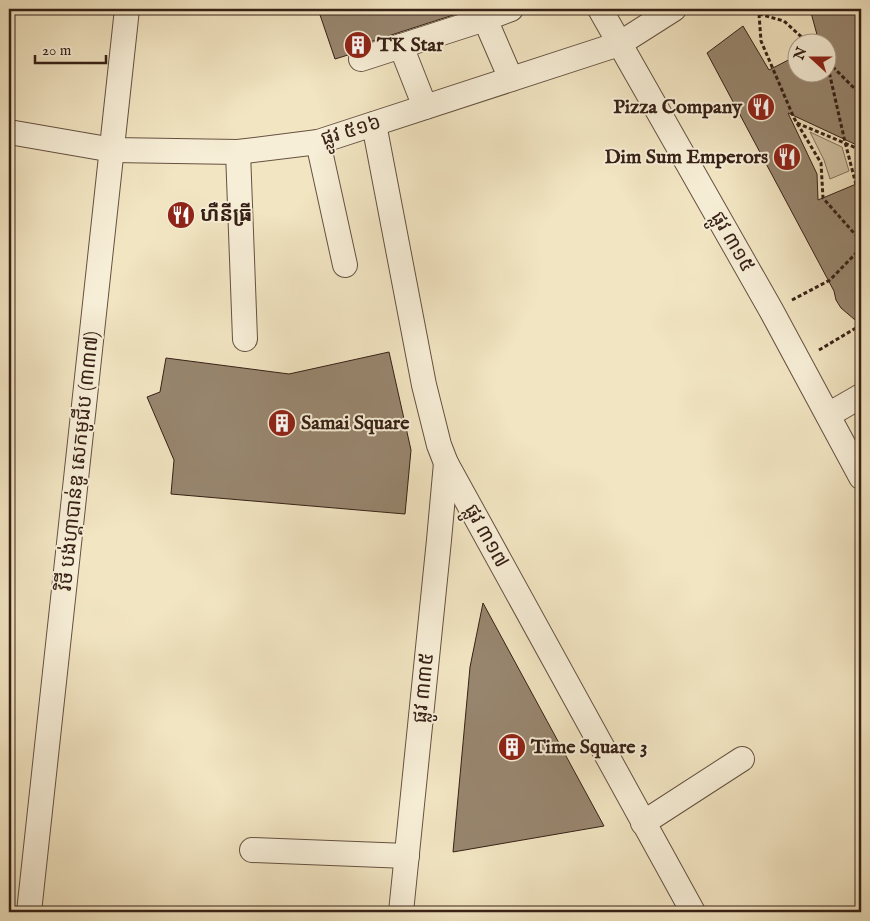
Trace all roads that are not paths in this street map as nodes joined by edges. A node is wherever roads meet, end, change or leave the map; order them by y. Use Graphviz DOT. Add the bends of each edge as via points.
graph roads {
  1 [pos="128,9"];
  2 [pos="511,9"];
  3 [pos="600,9"];
  4 [pos="674,9"];
  5 [pos="485,19"];
  6 [pos="618,44"];
  7 [pos="401,46"];
  8 [pos="361,59"];
  9 [pos="511,78"];
  10 [pos="425,107"];
  11 [pos="374,124"];
  12 [pos="9,132"];
  13 [pos="318,142"];
  14 [pos="113,150"];
  15 [pos="238,152"];
  16 [pos="345,265"];
  17 [pos="245,339"];
  18 [pos="861,396"];
  19 [pos="828,414"];
  20 [pos="446,463"];
  21 [pos="861,476"];
  22 [pos="742,759"];
  23 [pos="643,823"];
  24 [pos="252,850"];
  25 [pos="407,856"];
  26 [pos="29,912"];
  27 [pos="401,912"];
  28 [pos="692,912"];
  1 -- 14 [label="street, វិថី បង់ហ្គាបាន់ឌូ សេកមូជីប (៣៣៧)"];
  2 -- 5 [label="street"];
  3 -- 6 [label="street, ផ្លូវ ៣១៥"];
  4 -- 6 [label="street, ផ្លូវ ៥១៦"];
  5 -- 7 [label="street"];
  5 -- 9 [label="street"];
  6 -- 9 [label="street, ផ្លូវ ៥១៦"];
  6 -- 19 [label="street, ផ្លូវ ៣១៥"];
  7 -- 8 [label="street"];
  7 -- 10 [label="street"];
  9 -- 10 [label="street, ផ្លូវ ៥១៦"];
  10 -- 11 [label="street, ផ្លូវ ៥១៦"];
  11 -- 13 [label="street, ផ្លូវ ៥១៦"];
  11 -- 20 [label="street, ផ្លូវ ៣១៧" via="424,385"];
  12 -- 14 [label="street, ផ្លូវ ៥១៦"];
  13 -- 15 [label="street, ផ្លូវ ៥១៦"];
  13 -- 16 [label="street"];
  14 -- 15 [label="street, ផ្លូវ ៥១៦"];
  14 -- 26 [label="street, វិថី បង់ហ្គាបាន់ឌូ សេកមូជីប (៣៣៧)"];
  15 -- 17 [label="street"];
  18 -- 19 [label="street"];
  19 -- 21 [label="street, ផ្លូវ ៣១៥"];
  20 -- 23 [label="street, ផ្លូវ ៣១៧"];
  20 -- 25 [label="street, ផ្លូវ ៣៣៥"];
  22 -- 23 [label="street"];
  23 -- 28 [label="street, ផ្លូវ ៣១៧"];
  24 -- 25 [label="street"];
  25 -- 27 [label="street, ផ្លូវ ៣៣៥"];
}
